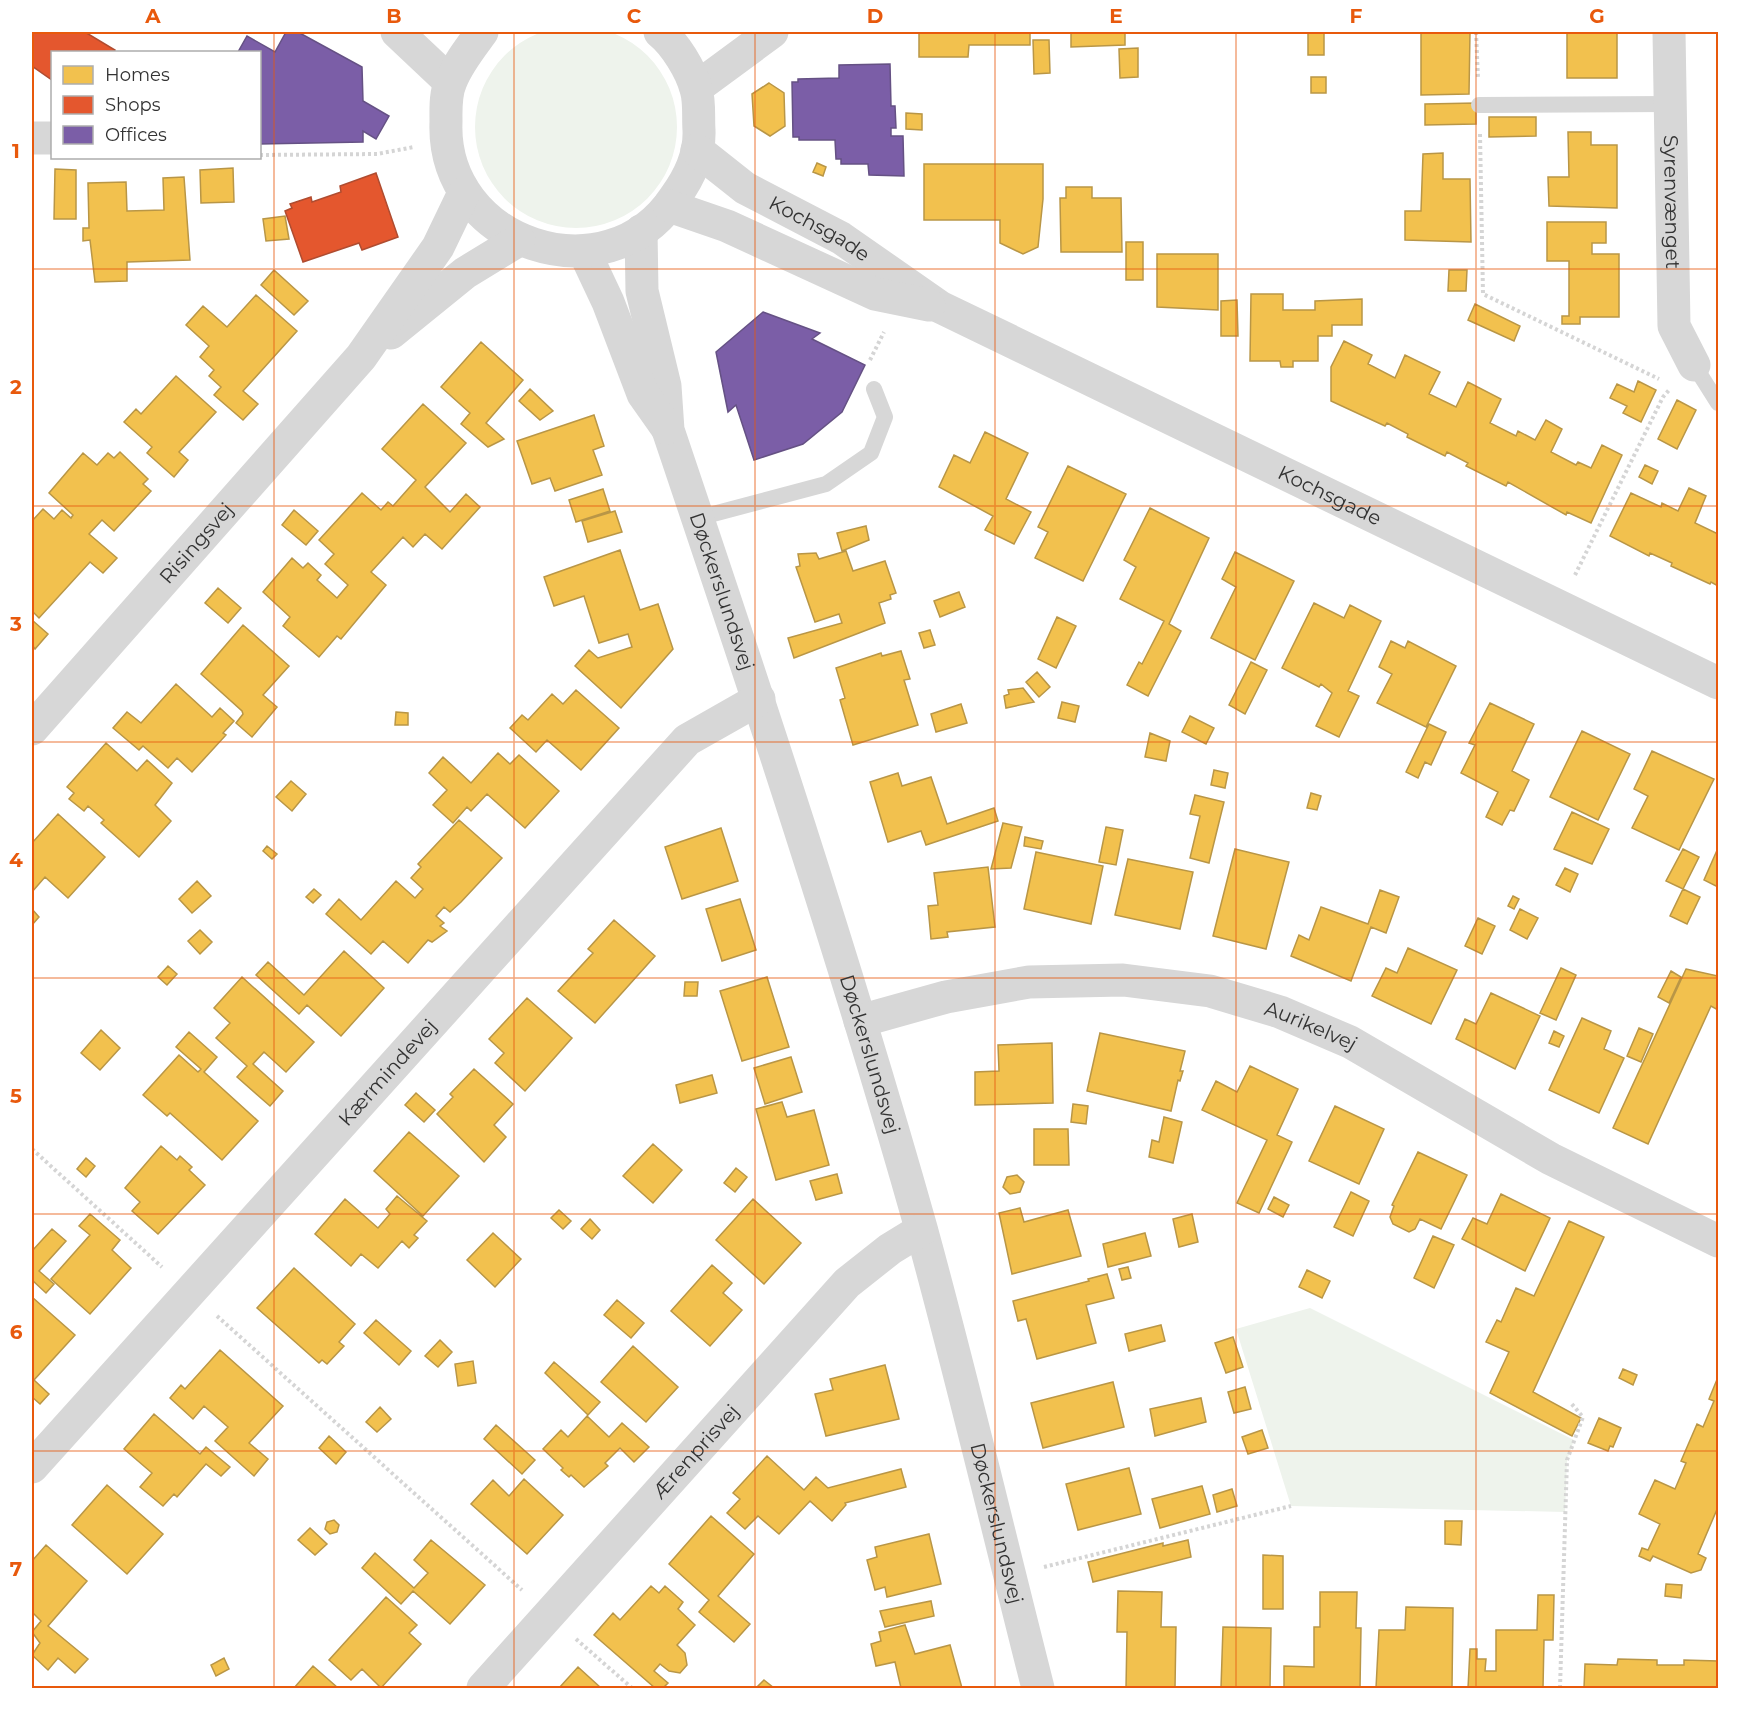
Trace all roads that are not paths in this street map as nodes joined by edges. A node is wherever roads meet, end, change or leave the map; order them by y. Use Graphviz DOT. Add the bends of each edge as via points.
graph roads {
  1 [pos="397,32"];
  2 [pos="482,32"];
  3 [pos="772,32"];
  4 [pos="1669,32"];
  5 [pos="669,33"];
  6 [pos="450,82"];
  7 [pos="696,88"];
  8 [pos="1670,104"];
  9 [pos="1479,105"];
  10 [pos="32,138"];
  11 [pos="51,138"];
  12 [pos="697,150"];
  13 [pos="464,193"];
  14 [pos="669,206"];
  15 [pos="641,231"];
  16 [pos="519,240"];
  17 [pos="584,251"];
  18 [pos="940,307"];
  19 [pos="361,357"];
  20 [pos="1683,376"];
  21 [pos="874,389"];
  22 [pos="1719,403"];
  23 [pos="668,430"];
  24 [pos="698,518"];
  25 [pos="1719,683"];
  26 [pos="759,699"];
  27 [pos="32,729"];
  28 [pos="860,1021"];
  29 [pos="921,1230"];
  30 [pos="1719,1241"];
  31 [pos="32,1467"];
  32 [pos="483,1689"];
  33 [pos="1038,1689"];
  1 -- 6 [label="street"];
  2 -- 6 [label="street"];
  3 -- 7 [label="street"];
  4 -- 8 [label="street, Syrenvænget"];
  5 -- 7 [label="street"];
  6 -- 13 [label="street" via="445,141"];
  7 -- 12 [label="street"];
  8 -- 9 [label="lane"];
  8 -- 20 [label="street, Syrenvænget" via="1674,326"];
  10 -- 11 [label="street"];
  12 -- 14 [label="street" via="686,181"];
  12 -- 18 [label="street, Kochsgade" via="745,188 841,238"];
  13 -- 16 [label="street" via="487,220"];
  13 -- 19 [label="street, Risingsvej" via="438,247"];
  14 -- 15 [label="street"];
  14 -- 18 [label="street, Kochsgade" via="727,226 875,294"];
  15 -- 17 [label="street" via="611,245"];
  15 -- 23 [label="street, Døckerslundsvej" via="642,291 665,386"];
  16 -- 17 [label="street" via="562,251"];
  16 -- 19 [label="street, Risingsvej" via="465,273"];
  17 -- 23 [label="street, Døckerslundsvej" via="643,394"];
  18 -- 25 [label="street, Kochsgade"];
  19 -- 27 [label="street, Risingsvej"];
  20 -- 22 [label="lane"];
  21 -- 24 [label="lane" via="885,417 871,453 826,484"];
  23 -- 24 [label="street, Døckerslundsvej"];
  24 -- 26 [label="street, Døckerslundsvej"];
  26 -- 28 [label="street, Døckerslundsvej"];
  26 -- 31 [label="street, Kærmindevej" via="687,740"];
  28 -- 29 [label="street, Døckerslundsvej"];
  28 -- 30 [label="street, Aurikelvej" via="946,997 1029,982 1123,980 1210,991 1280,1012 1350,1042 1551,1159"];
  29 -- 32 [label="street, Ærenprisvej" via="847,1283"];
  29 -- 33 [label="street, Døckerslundsvej"];
}
